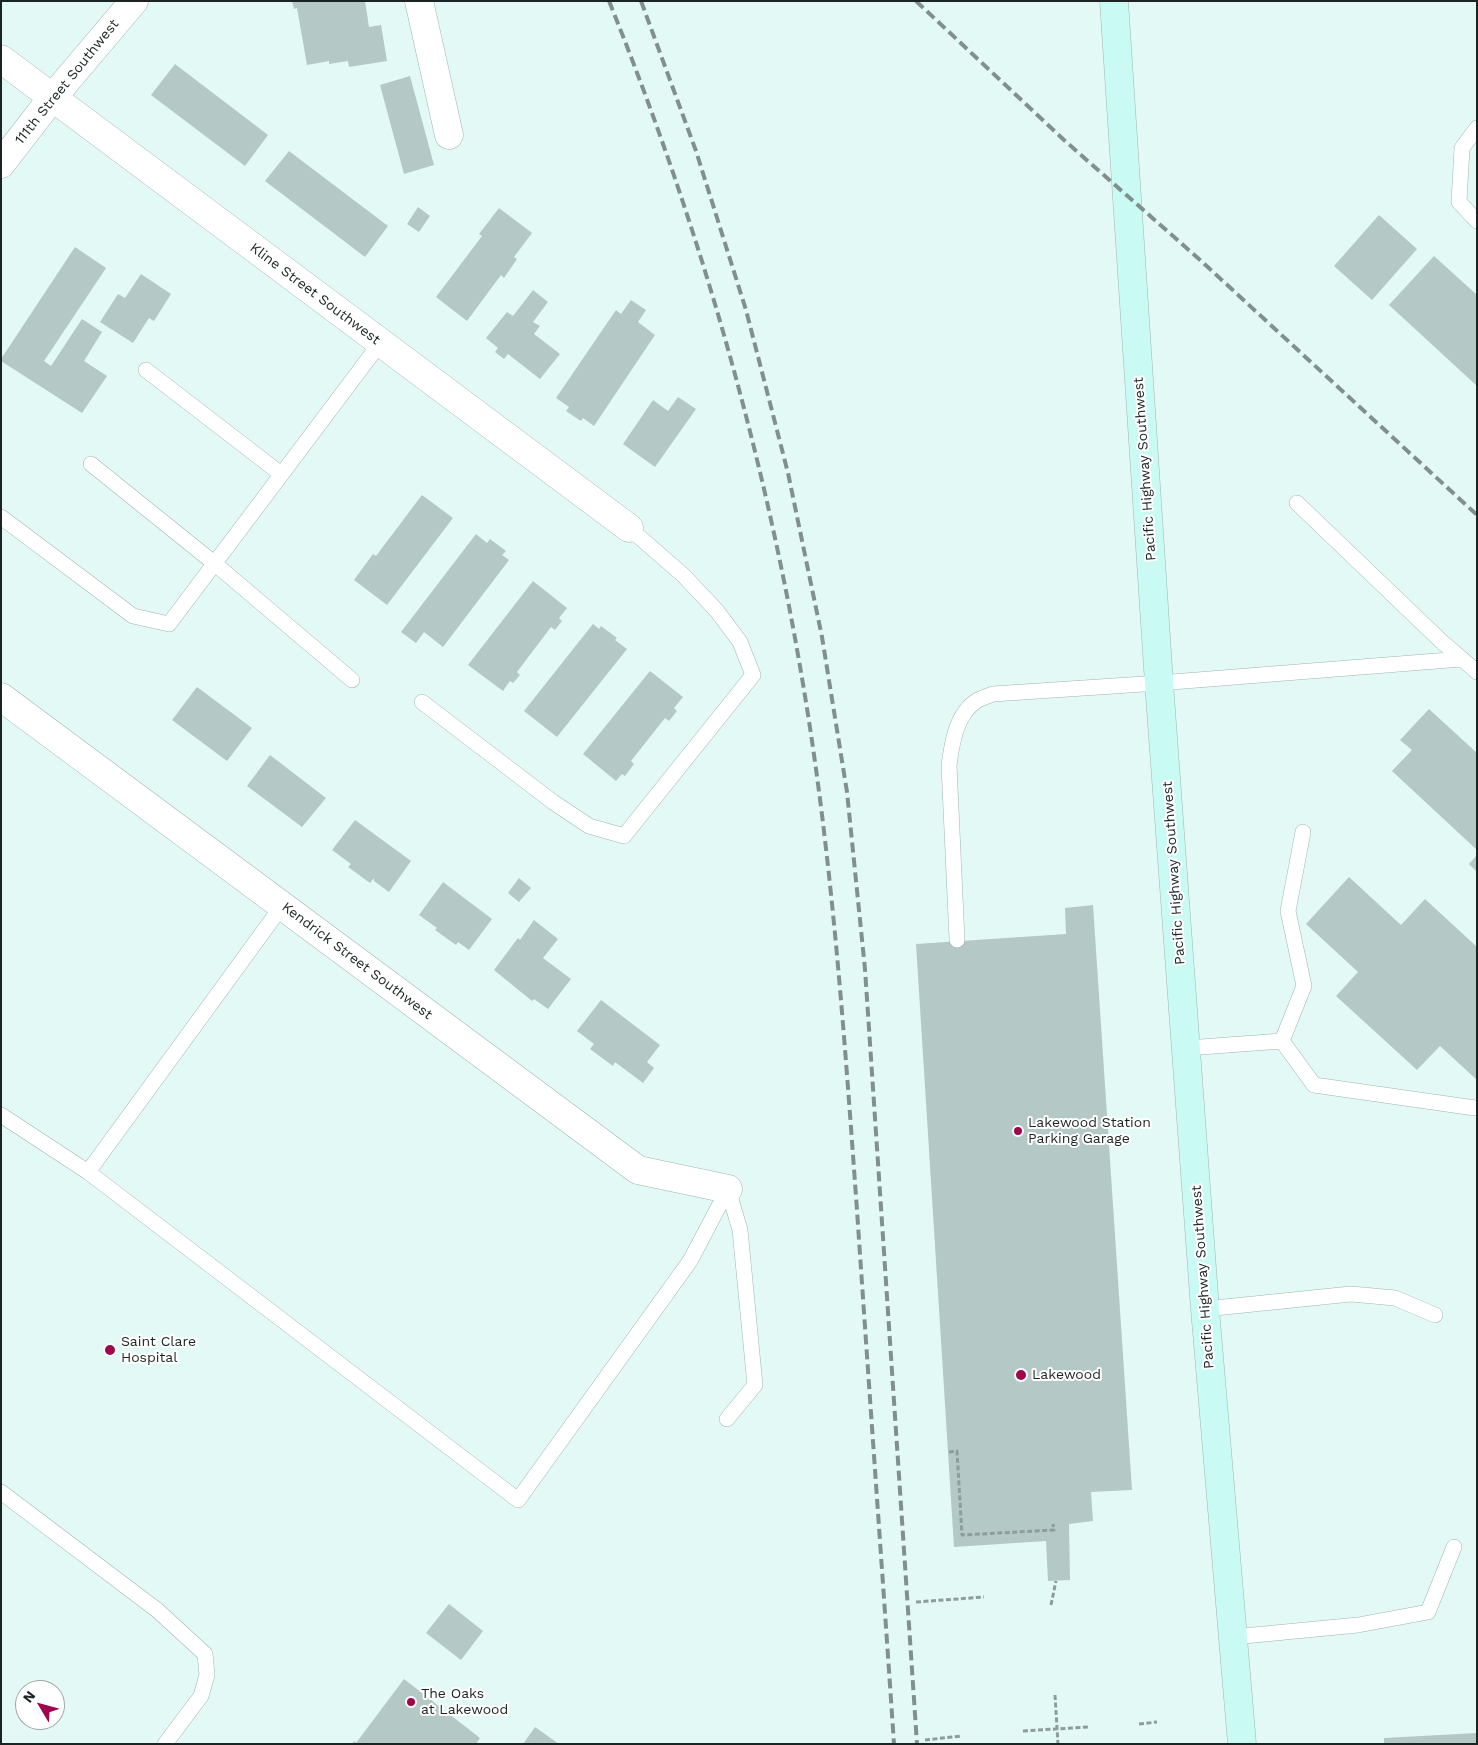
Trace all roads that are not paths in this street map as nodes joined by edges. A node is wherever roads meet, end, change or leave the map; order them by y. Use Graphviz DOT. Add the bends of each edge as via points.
graph roads {
  1 [pos="134,1"];
  2 [pos="419,1"];
  3 [pos="1114,1"];
  4 [pos="1,59"];
  5 [pos="52,98"];
  6 [pos="1477,128"];
  7 [pos="449,135"];
  8 [pos="1,164"];
  9 [pos="1477,222"];
  10 [pos="381,342"];
  11 [pos="146,370"];
  12 [pos="91,464"];
  13 [pos="281,474"];
  14 [pos="1297,502"];
  15 [pos="1,517"];
  16 [pos="629,528"];
  17 [pos="214,563"];
  18 [pos="1462,659"];
  19 [pos="1477,672"];
  20 [pos="352,680"];
  21 [pos="1159,683"];
  22 [pos="1,697"];
  23 [pos="422,702"];
  24 [pos="1303,832"];
  25 [pos="282,906"];
  26 [pos="957,940"];
  27 [pos="1282,1041"];
  28 [pos="1187,1048"];
  29 [pos="1475,1108"];
  30 [pos="1,1115"];
  31 [pos="88,1172"];
  32 [pos="728,1189"];
  33 [pos="1205,1309"];
  34 [pos="1435,1315"];
  35 [pos="727,1420"];
  36 [pos="1,1492"];
  37 [pos="1454,1547"];
  38 [pos="1233,1636"];
  39 [pos="165,1744"];
  40 [pos="1242,1744"];
  1 -- 5 [label="street, 111th Street Southwest"];
  2 -- 7 [label="street"];
  3 -- 21 [label="main road, Pacific Highway Southwest"];
  4 -- 5 [label="street, Kline Street Southwest"];
  5 -- 8 [label="street, 111th Street Southwest"];
  5 -- 10 [label="street, Kline Street Southwest"];
  6 -- 9 [label="lane" via="1462,148 1459,202"];
  10 -- 13 [label="lane"];
  10 -- 16 [label="street, Kline Street Southwest"];
  11 -- 13 [label="lane"];
  12 -- 17 [label="lane"];
  13 -- 17 [label="lane"];
  14 -- 18 [label="lane"];
  15 -- 17 [label="lane" via="133,616 169,624"];
  16 -- 23 [label="lane" via="683,575 717,611 740,642 753,675 624,836 588,826"];
  17 -- 20 [label="lane"];
  18 -- 19 [label="lane"];
  18 -- 21 [label="lane"];
  21 -- 26 [label="lane" via="992,694 976,701 963,716 952,741 949,765"];
  21 -- 28 [label="main road, Pacific Highway Southwest"];
  22 -- 25 [label="street, Kendrick Street Southwest"];
  24 -- 27 [label="lane" via="1288,911 1304,986"];
  25 -- 31 [label="lane"];
  25 -- 32 [label="street, Kendrick Street Southwest" via="638,1170"];
  27 -- 28 [label="lane"];
  27 -- 29 [label="lane" via="1314,1085"];
  28 -- 33 [label="main road, Pacific Highway Southwest"];
  30 -- 31 [label="lane"];
  31 -- 32 [label="lane" via="518,1500 690,1261"];
  32 -- 35 [label="lane" via="740,1230 755,1385"];
  33 -- 34 [label="lane" via="1351,1294 1395,1298"];
  33 -- 38 [label="main road, Pacific Highway Southwest"];
  36 -- 39 [label="lane" via="157,1610 205,1654 207,1675 201,1696"];
  37 -- 38 [label="lane" via="1428,1612 1358,1625"];
  38 -- 40 [label="main road, Pacific Highway Southwest"];
}
